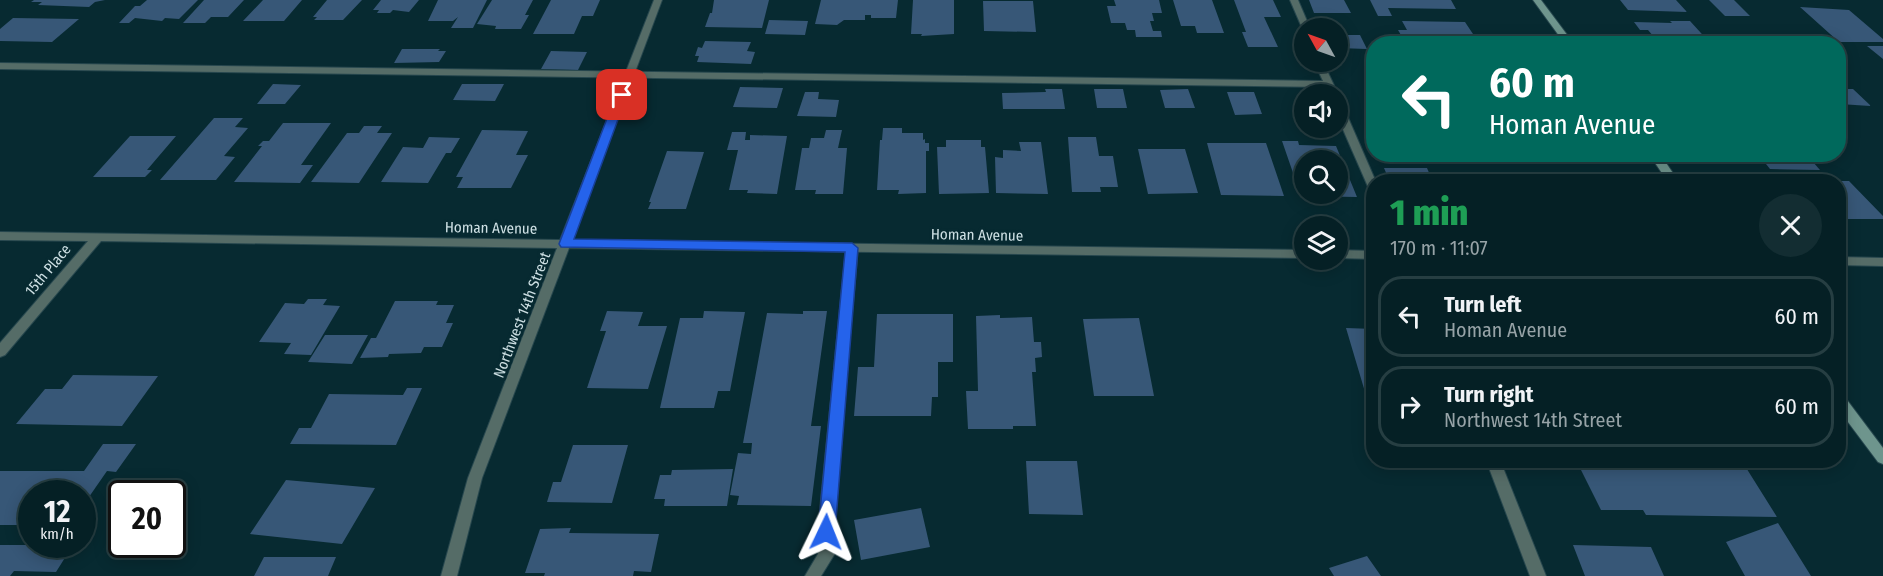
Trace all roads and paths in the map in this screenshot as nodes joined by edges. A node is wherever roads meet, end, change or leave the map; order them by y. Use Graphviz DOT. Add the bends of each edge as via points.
graph roads {
  1 [pos="658,0"];
  2 [pos="1294,0"];
  3 [pos="1537,0"];
  4 [pos="1302,18"];
  5 [pos="1564,36"];
  6 [pos="0,66"];
  7 [pos="1323,72"];
  8 [pos="630,74"];
  9 [pos="1328,84"];
  10 [pos="1348,129"];
  11 [pos="1367,174"];
  12 [pos="0,236"];
  13 [pos="98,237"];
  14 [pos="566,244"];
  15 [pos="852,248"];
  16 [pos="1294,254"];
  17 [pos="1348,254"];
  18 [pos="1366,255"];
  19 [pos="1846,261"];
  20 [pos="1883,262"];
  21 [pos="0,352"];
  22 [pos="1846,409"];
  23 [pos="1883,458"];
  24 [pos="1496,468"];
  25 [pos="449,576"];
  26 [pos="813,576"];
  27 [pos="1538,576"];
  1 -- 8 [label="street, Northwest 14th Street"];
  2 -- 4 [label="street"];
  3 -- 5 [label="street"];
  6 -- 8 [label="street"];
  7 -- 9 [label="street"];
  8 -- 9 [label="street"];
  8 -- 14 [label="street, Northwest 14th Street"];
  10 -- 11 [label="street"];
  12 -- 13 [label="street, Homan Avenue"];
  13 -- 14 [label="street, Homan Avenue"];
  13 -- 21 [label="street, 15th Place"];
  14 -- 15 [label="street, Homan Avenue"];
  14 -- 25 [label="street, Northwest 14th Street" via="475,478"];
  15 -- 16 [label="street, Homan Avenue"];
  15 -- 26 [label="street" via="826,555"];
  17 -- 18 [label="street"];
  19 -- 20 [label="street"];
  22 -- 23 [label="street"];
  24 -- 27 [label="street"];
}
